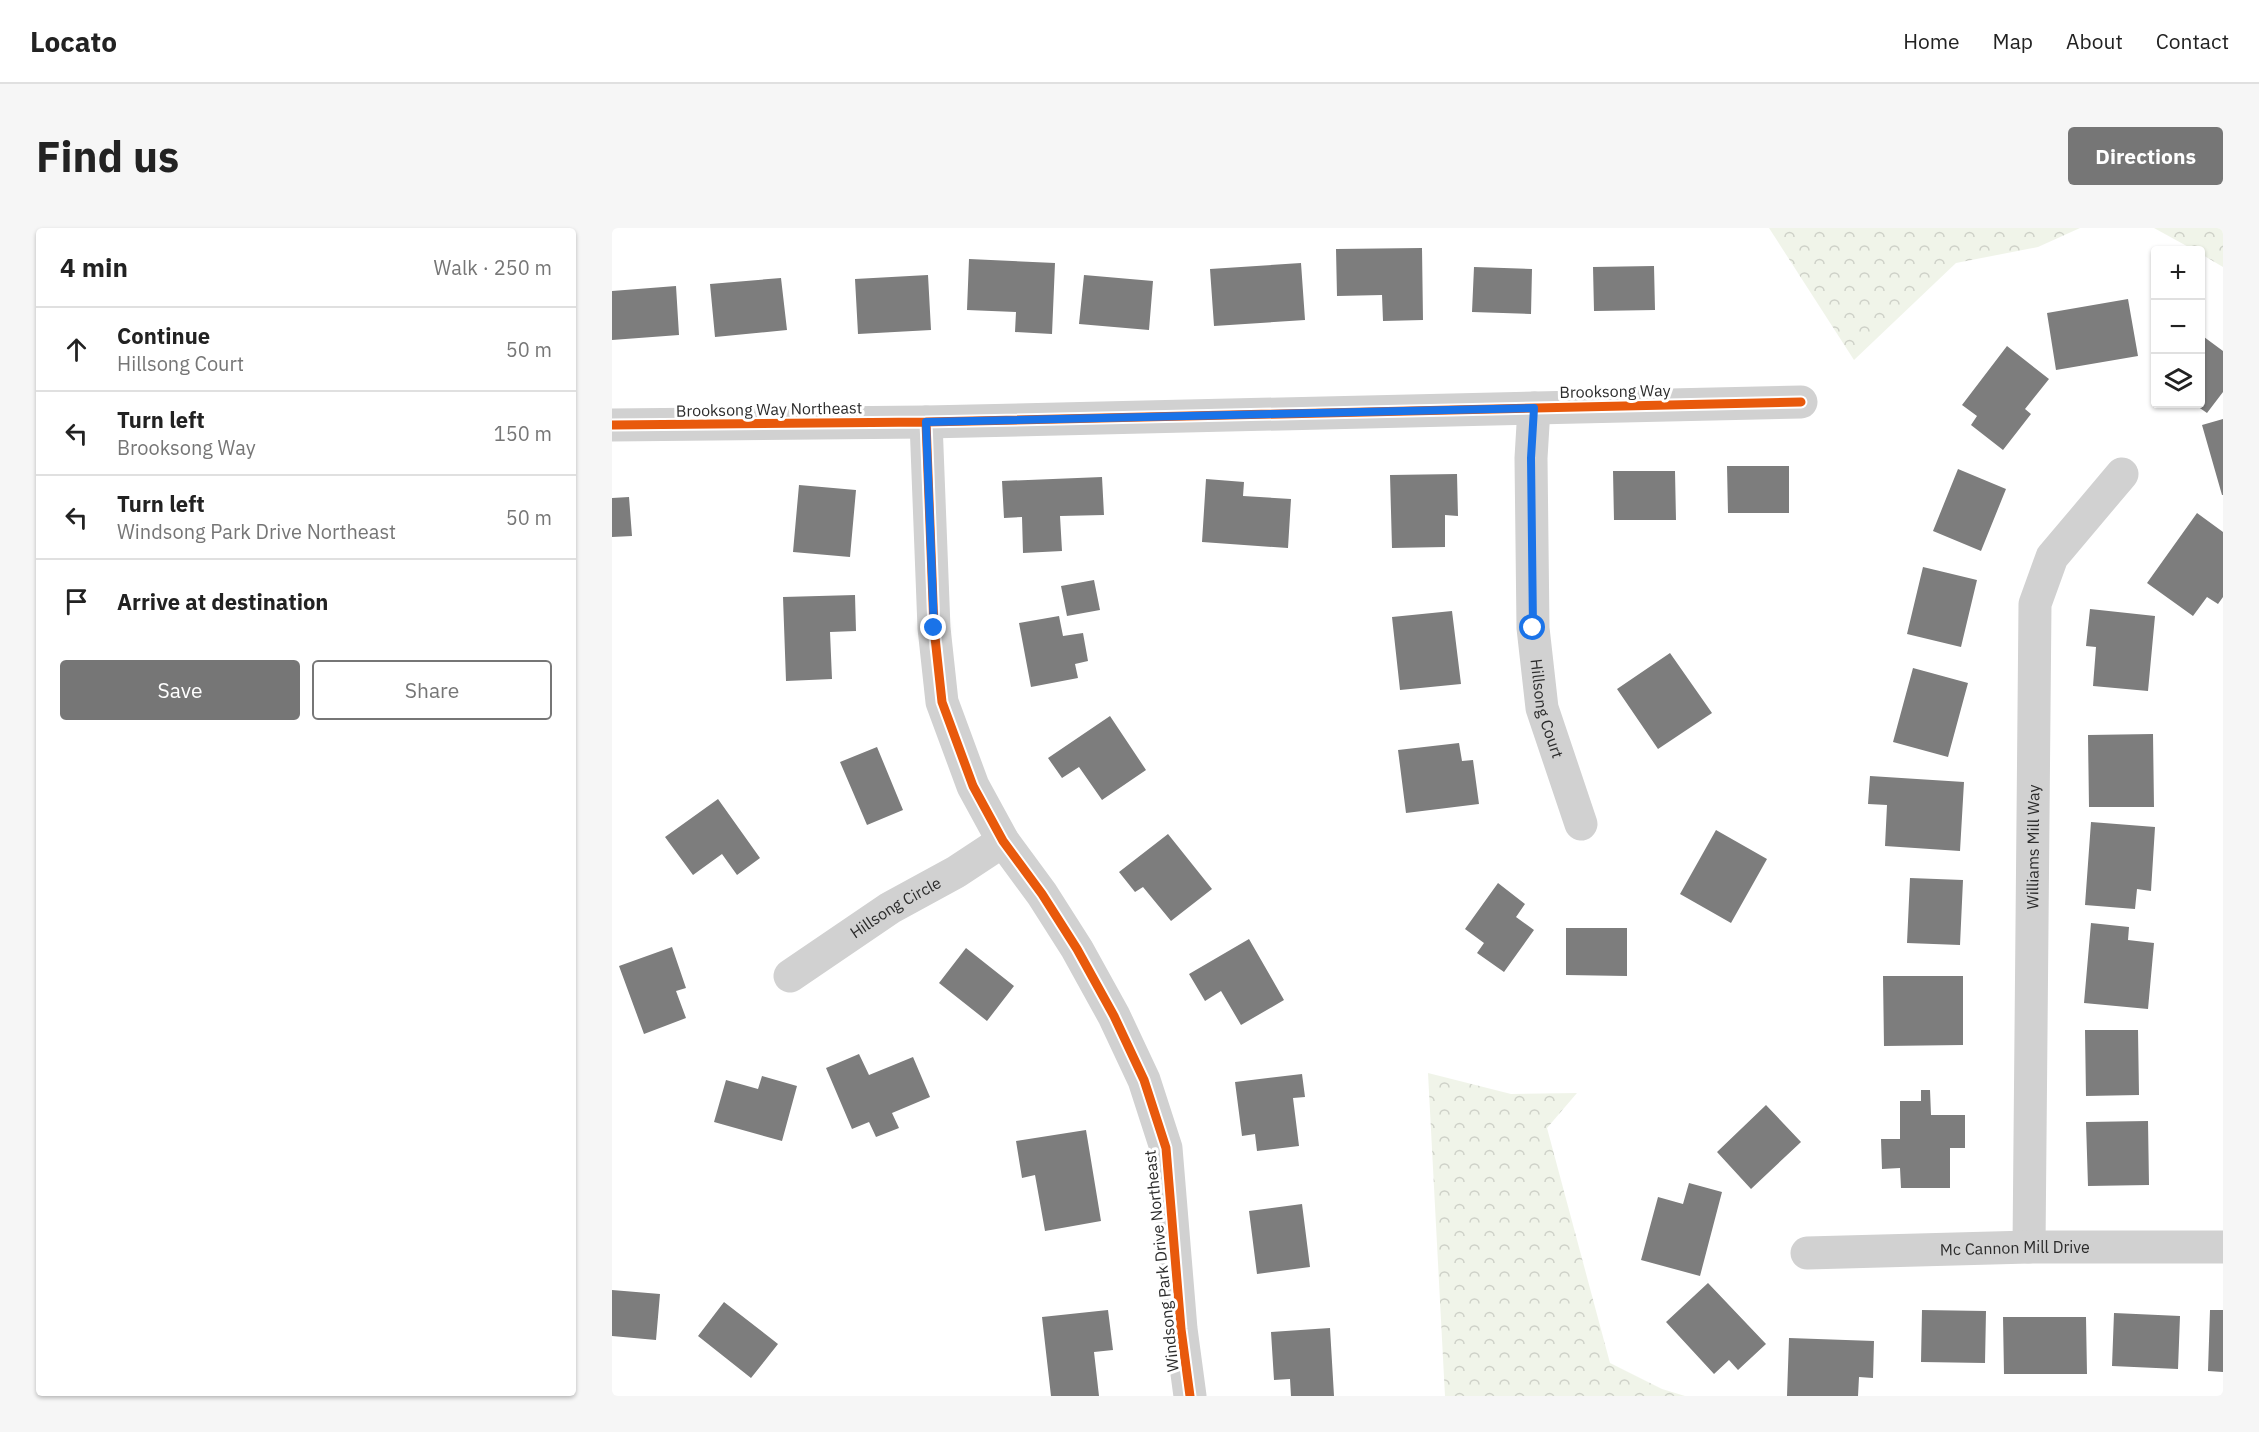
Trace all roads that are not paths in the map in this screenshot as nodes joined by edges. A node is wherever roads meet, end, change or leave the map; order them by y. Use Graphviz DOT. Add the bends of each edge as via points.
graph roads {
  1 [pos="1801,402"];
  2 [pos="1534,408"];
  3 [pos="926,422"];
  4 [pos="612,425"];
  5 [pos="2122,474"];
  6 [pos="1581,824"];
  7 [pos="1003,842"];
  8 [pos="790,976"];
  9 [pos="2029,1247"];
  10 [pos="2223,1247"];
  11 [pos="1807,1252"];
  12 [pos="1190,1396"];
  1 -- 2 [label="street, Brooksong Way"];
  2 -- 3 [label="street, Brooksong Way"];
  2 -- 6 [label="street, Hillsong Court" via="1533,628 1542,708"];
  3 -- 4 [label="street, Brooksong Way Northeast"];
  3 -- 7 [label="street, Windsong Park Drive Northeast" via="934,628 942,702 973,786"];
  5 -- 9 [label="street, Williams Mill Way" via="2052,557 2036,604"];
  7 -- 8 [label="street, Hillsong Circle" via="890,908"];
  7 -- 12 [label="street, Windsong Park Drive Northeast" via="1077,949 1144,1080 1166,1148"];
  9 -- 10 [label="street, Mc Cannon Mill Drive"];
  9 -- 11 [label="street, Mc Cannon Mill Drive"];
}
